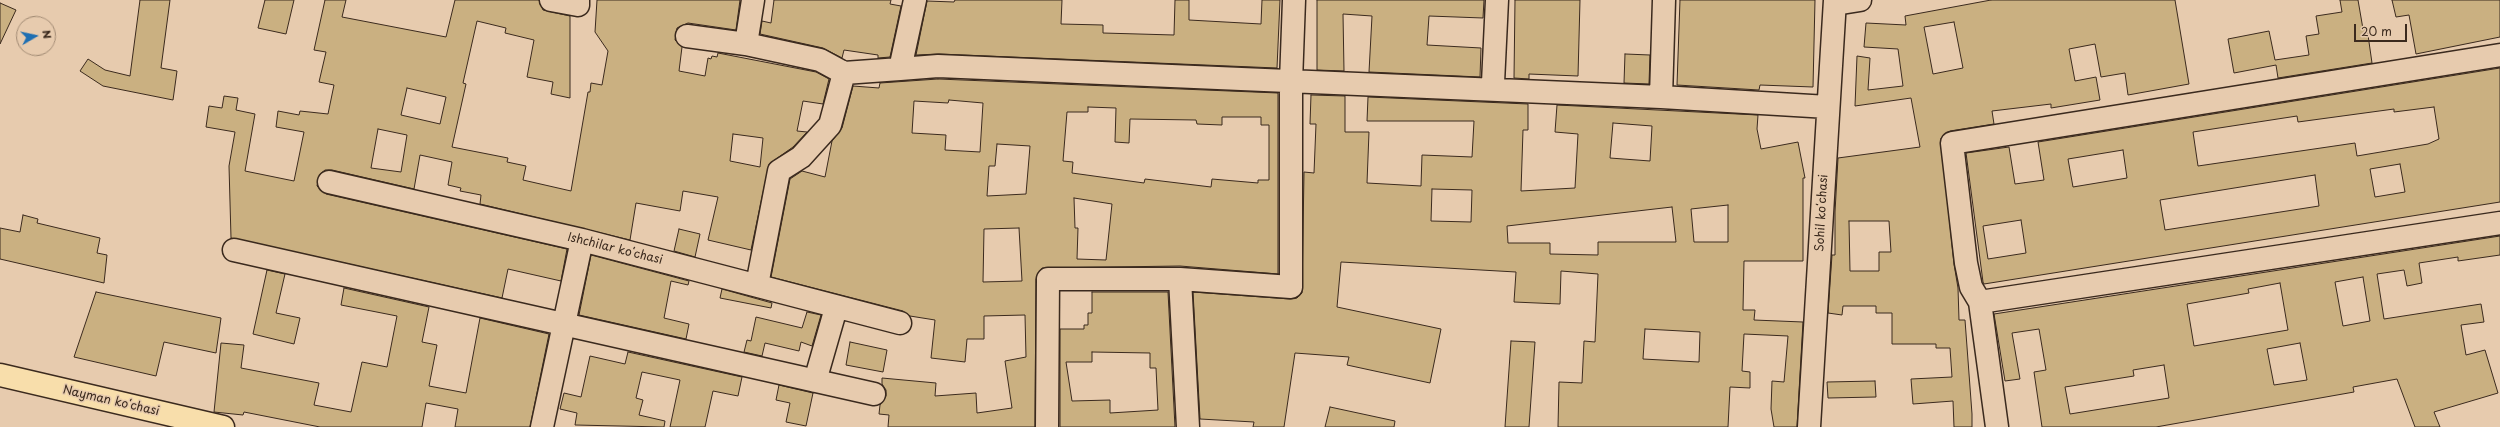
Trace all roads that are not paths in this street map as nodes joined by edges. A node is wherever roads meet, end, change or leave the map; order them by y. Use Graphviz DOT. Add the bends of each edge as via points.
graph roads {
  1 [pos="551,0"];
  2 [pos="578,0"];
  3 [pos="753,0"];
  4 [pos="915,0"];
  5 [pos="1294,0"];
  6 [pos="1496,0"];
  7 [pos="1664,0"];
  8 [pos="1860,0"];
  9 [pos="1835,2"];
  10 [pos="687,36"];
  11 [pos="746,44"];
  12 [pos="2500,55"];
  13 [pos="900,69"];
  14 [pos="844,73"];
  15 [pos="1292,82"];
  16 [pos="1492,83"];
  17 [pos="1661,97"];
  18 [pos="1828,107"];
  19 [pos="328,182"];
  20 [pos="2500,223"];
  21 [pos="582,240"];
  22 [pos="234,250"];
  23 [pos="1180,279"];
  24 [pos="757,285"];
  25 [pos="1980,302"];
  26 [pos="836,308"];
  27 [pos="900,323"];
  28 [pos="564,325"];
  29 [pos="0,375"];
  30 [pos="815,381"];
  31 [pos="874,394"];
  32 [pos="223,427"];
  33 [pos="542,427"];
  34 [pos="1048,427"];
  35 [pos="1188,427"];
  36 [pos="1809,427"];
  37 [pos="1997,427"];
  1 -- 2 [label="street" via="578,6"];
  3 -- 11 [label="street"];
  4 -- 13 [label="street"];
  5 -- 15 [label="street"];
  6 -- 16 [label="street"];
  7 -- 17 [label="street"];
  8 -- 9 [label="street"];
  9 -- 18 [label="street, Sohil koʻchasi"];
  10 -- 11 [label="street"];
  11 -- 14 [label="street" via="820,60"];
  12 -- 25 [label="street" via="1952,143 1967,268 1971,287"];
  13 -- 14 [label="street"];
  13 -- 15 [label="street" via="938,66"];
  14 -- 24 [label="street" via="830,125 801,157 779,171"];
  15 -- 17 [label="street"];
  15 -- 23 [label="street" via="1291,287"];
  17 -- 18 [label="street"];
  18 -- 36 [label="street, Sohil koʻchasi"];
  19 -- 21 [label="street, Ishchilar koʻchasi"];
  20 -- 25 [label="street"];
  21 -- 24 [label="street, Ishchilar koʻchasi"];
  21 -- 28 [label="street"];
  22 -- 28 [label="street"];
  23 -- 34 [label="street" via="1048,279"];
  23 -- 35 [label="street"];
  24 -- 26 [label="street, Ishchilar koʻchasi"];
  25 -- 37 [label="street"];
  26 -- 27 [label="street, Ishchilar koʻchasi"];
  26 -- 30 [label="street"];
  28 -- 30 [label="street"];
  28 -- 33 [label="street"];
  29 -- 32 [label="main road, Nayman koʻchasi"];
  30 -- 31 [label="street"];
}
